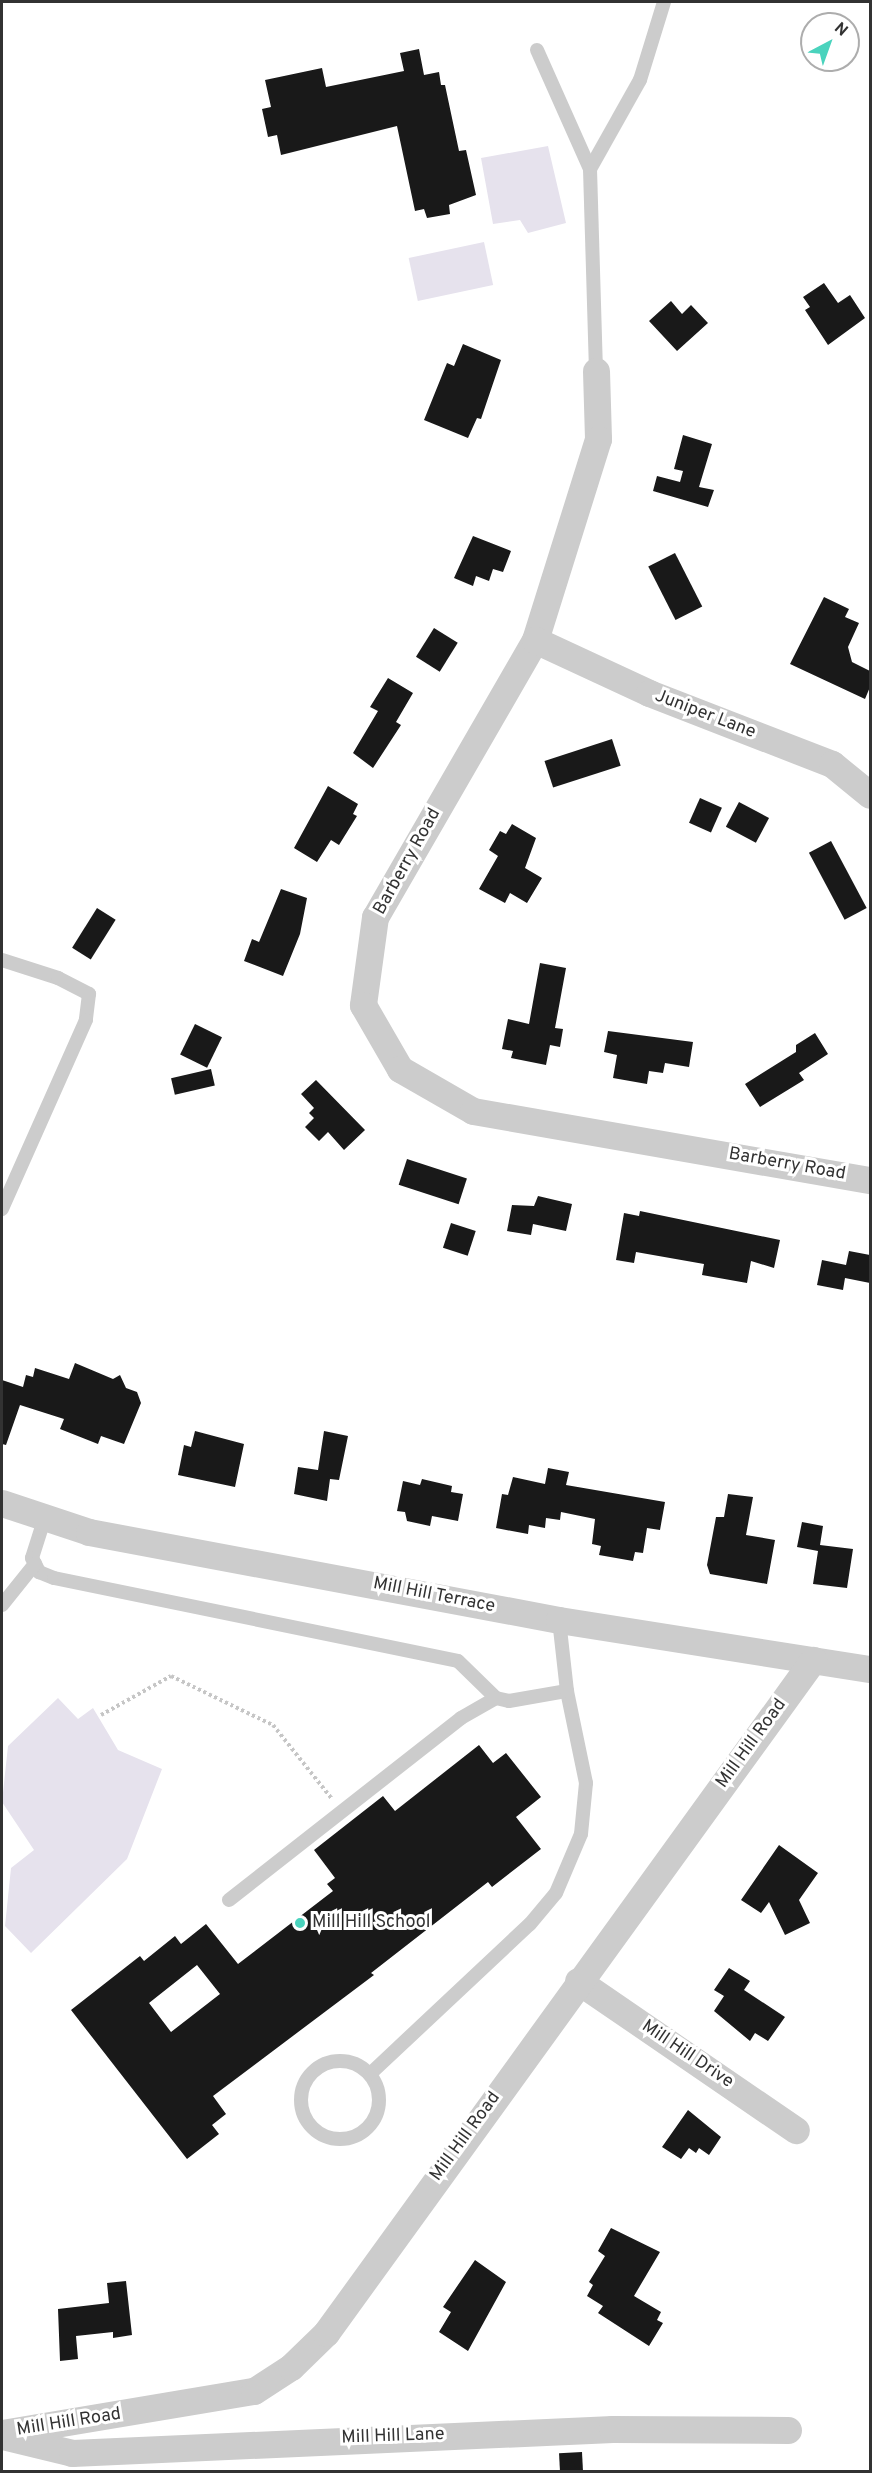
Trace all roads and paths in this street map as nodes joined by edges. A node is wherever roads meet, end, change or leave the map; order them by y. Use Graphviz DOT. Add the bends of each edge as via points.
graph roads {
  1 [pos="664,2"];
  2 [pos="537,50"];
  3 [pos="590,169"];
  4 [pos="596,371"];
  5 [pos="535,640"];
  6 [pos="870,795"];
  7 [pos="2,960"];
  8 [pos="869,1175"];
  9 [pos="2,1209"];
  10 [pos="2,1503"];
  11 [pos="45,1517"];
  12 [pos="35,1564"];
  13 [pos="2,1605"];
  14 [pos="559,1620"];
  15 [pos="813,1660"];
  16 [pos="870,1669"];
  17 [pos="567,1691"];
  18 [pos="496,1698"];
  19 [pos="101,1715"];
  20 [pos="342,1811"];
  21 [pos="229,1900"];
  22 [pos="578,1981"];
  23 [pos="370,2074"];
  24 [pos="796,2130"];
  25 [pos="788,2430"];
  26 [pos="2,2435"];
  1 -- 3 [label="lane" via="640,80"];
  2 -- 3 [label="lane"];
  3 -- 4 [label="lane"];
  4 -- 5 [label="street, Barberry Road" via="598,439"];
  5 -- 6 [label="street, Juniper Lane" via="649,693 832,764"];
  5 -- 8 [label="street, Barberry Road" via="375,917 363,1005 400,1069 473,1111"];
  7 -- 9 [label="lane" via="58,978 89,994 86,1020"];
  10 -- 11 [label="street, Mill Hill Terrace"];
  11 -- 12 [label="lane" via="32,1558"];
  11 -- 14 [label="street, Mill Hill Terrace" via="89,1532"];
  12 -- 13 [label="lane"];
  12 -- 18 [label="lane" via="39,1572 54,1578 458,1661"];
  14 -- 15 [label="street, Mill Hill Terrace"];
  14 -- 17 [label="lane"];
  15 -- 16 [label="street, Mill Hill Terrace"];
  15 -- 22 [label="street, Mill Hill Road"];
  17 -- 18 [label="lane" via="509,1701"];
  17 -- 23 [label="lane" via="585,1783 581,1834 556,1893 515,1939"];
  18 -- 20 [label="lane" via="461,1718"];
  19 -- 20 [label="path" via="171,1676 273,1725"];
  20 -- 21 [label="lane"];
  22 -- 24 [label="street, Mill Hill Drive"];
  22 -- 26 [label="street, Mill Hill Road" via="326,2333 291,2367 254,2391 216,2400"];
  23 -- 23 [label="lane" via="357,2064 342,2060 313,2070 300,2098 310,2127 338,2140 367,2130 380,2102 378,2087"];
  25 -- 26 [label="street, Mill Hill Lane" via="612,2429 72,2453"];
}
